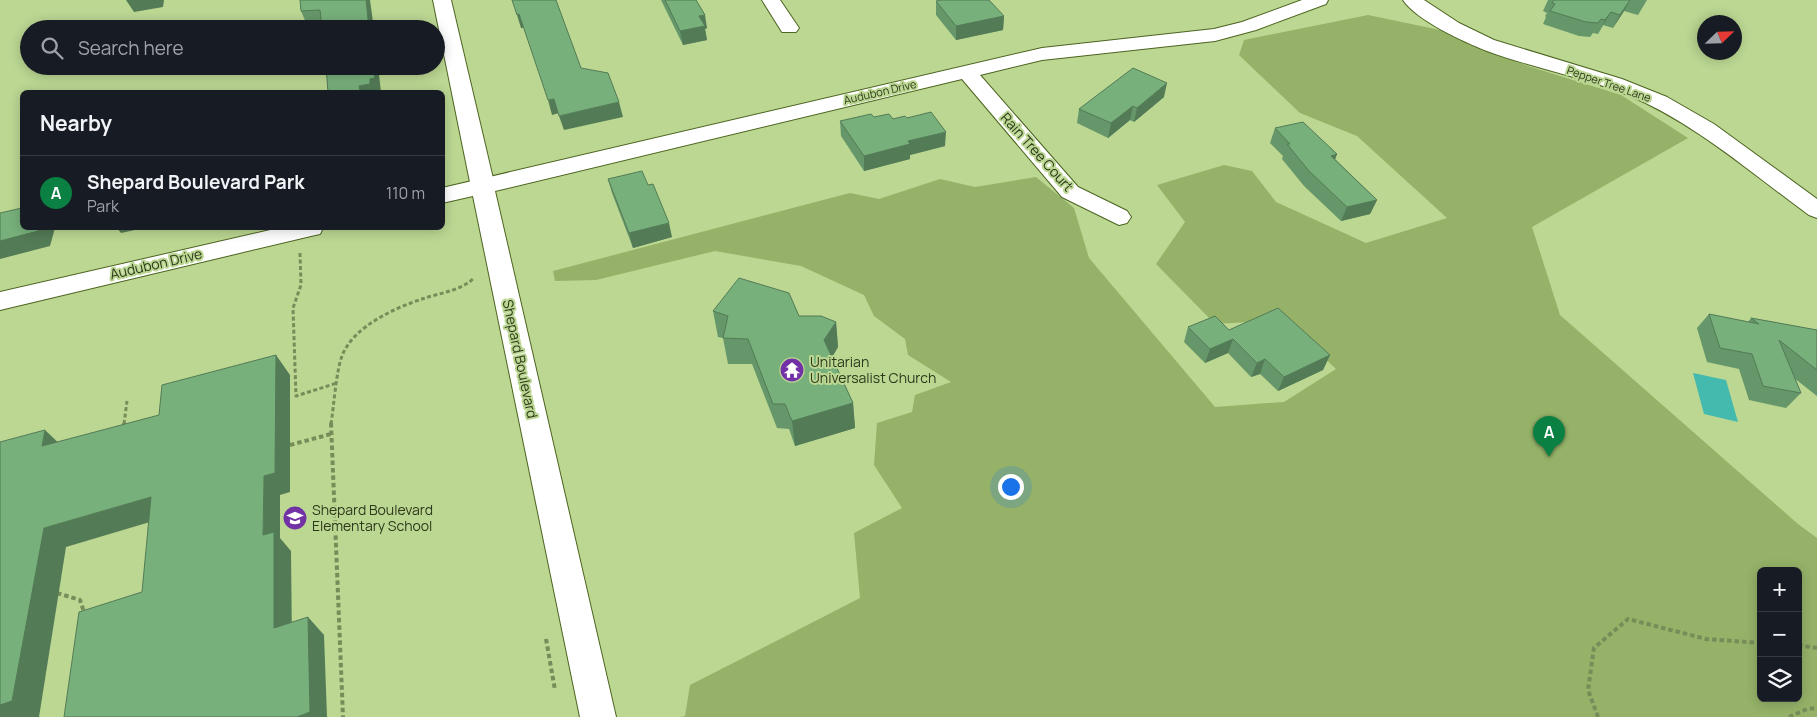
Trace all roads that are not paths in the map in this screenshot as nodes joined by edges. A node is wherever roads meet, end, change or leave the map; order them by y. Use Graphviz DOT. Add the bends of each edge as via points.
graph roads {
  1 [pos="442,0"];
  2 [pos="771,0"];
  3 [pos="1318,0"];
  4 [pos="1412,0"];
  5 [pos="789,28"];
  6 [pos="967,72"];
  7 [pos="483,187"];
  8 [pos="445,195"];
  9 [pos="1817,210"];
  10 [pos="1119,217"];
  11 [pos="305,237"];
  12 [pos="0,301"];
  13 [pos="598,717"];
  1 -- 7 [label="street, Shepard Boulevard"];
  2 -- 5 [label="street"];
  3 -- 6 [label="street, Audubon Drive" via="1215,35 1042,54"];
  4 -- 9 [label="street, Pepper Tree Lane" via="1466,35 1512,53 1636,91 1663,104 1695,122"];
  6 -- 7 [label="street, Audubon Drive"];
  6 -- 10 [label="street, Rain Tree Court" via="1070,192"];
  7 -- 8 [label="street, Audubon Drive"];
  7 -- 13 [label="street, Shepard Boulevard"];
  11 -- 12 [label="street, Audubon Drive"];
}
